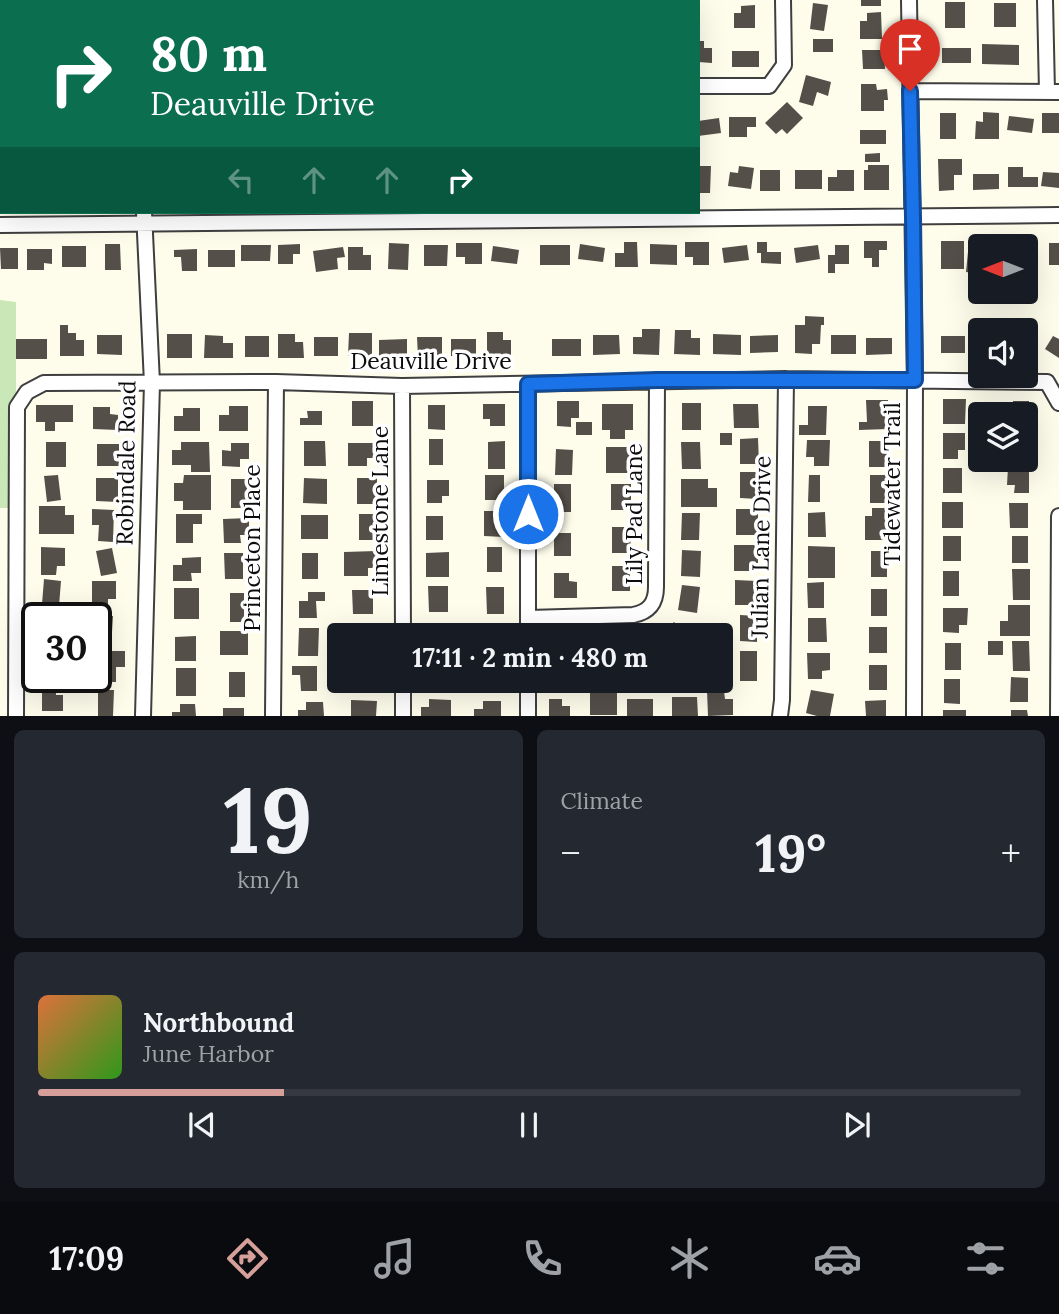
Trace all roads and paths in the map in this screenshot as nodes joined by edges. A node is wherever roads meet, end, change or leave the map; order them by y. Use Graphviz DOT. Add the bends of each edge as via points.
graph roads {
  1 [pos="783,0"];
  2 [pos="909,0"];
  3 [pos="1045,0"];
  4 [pos="700,86"];
  5 [pos="910,91"];
  6 [pos="1053,92"];
  7 [pos="1059,215"];
  8 [pos="532,216"];
  9 [pos="913,217"];
  10 [pos="144,218"];
  11 [pos="0,225"];
  12 [pos="657,380"];
  13 [pos="786,380"];
  14 [pos="915,380"];
  15 [pos="276,382"];
  16 [pos="152,383"];
  17 [pos="528,384"];
  18 [pos="402,386"];
  19 [pos="1059,403"];
  20 [pos="1059,516"];
  21 [pos="0,589"];
  22 [pos="16,590"];
  23 [pos="528,618"];
  24 [pos="403,623"];
  25 [pos="528,623"];
  26 [pos="403,693"];
  27 [pos="528,693"];
  28 [pos="16,716"];
  29 [pos="143,716"];
  30 [pos="273,716"];
  31 [pos="403,716"];
  32 [pos="528,716"];
  33 [pos="780,716"];
  34 [pos="914,716"];
  35 [pos="1058,716"];
  1 -- 4 [label="street" via="784,65 769,86"];
  2 -- 5 [label="street, Tidewater Trail"];
  3 -- 6 [label="street"];
  5 -- 6 [label="street"];
  5 -- 9 [label="street, Tidewater Trail"];
  7 -- 9 [label="street"];
  8 -- 9 [label="street"];
  8 -- 10 [label="street"];
  9 -- 14 [label="street, Tidewater Trail"];
  10 -- 11 [label="street"];
  10 -- 16 [label="street, Robindale Road"];
  12 -- 13 [label="street, Deauville Drive"];
  12 -- 17 [label="street, Deauville Drive"];
  12 -- 23 [label="street, Lily Pad Lane" via="653,602 633,615"];
  13 -- 14 [label="street, Deauville Drive"];
  13 -- 33 [label="street, Julian Lane Drive"];
  14 -- 19 [label="street, Deauville Drive" via="1047,382"];
  14 -- 34 [label="street, Tidewater Trail"];
  15 -- 16 [label="street, Deauville Drive"];
  15 -- 18 [label="street, Deauville Drive"];
  15 -- 30 [label="street, Princeton Place"];
  16 -- 22 [label="street, Deauville Drive" via="44,383 27,392 17,407"];
  16 -- 29 [label="street, Robindale Road"];
  17 -- 18 [label="street, Deauville Drive"];
  17 -- 23 [label="street"];
  18 -- 24 [label="street, Limestone Lane"];
  20 -- 35 [label="street"];
  21 -- 22 [label="street"];
  22 -- 28 [label="street"];
  23 -- 25 [label="street"];
  26 -- 31 [label="street"];
  27 -- 32 [label="street"];
}
